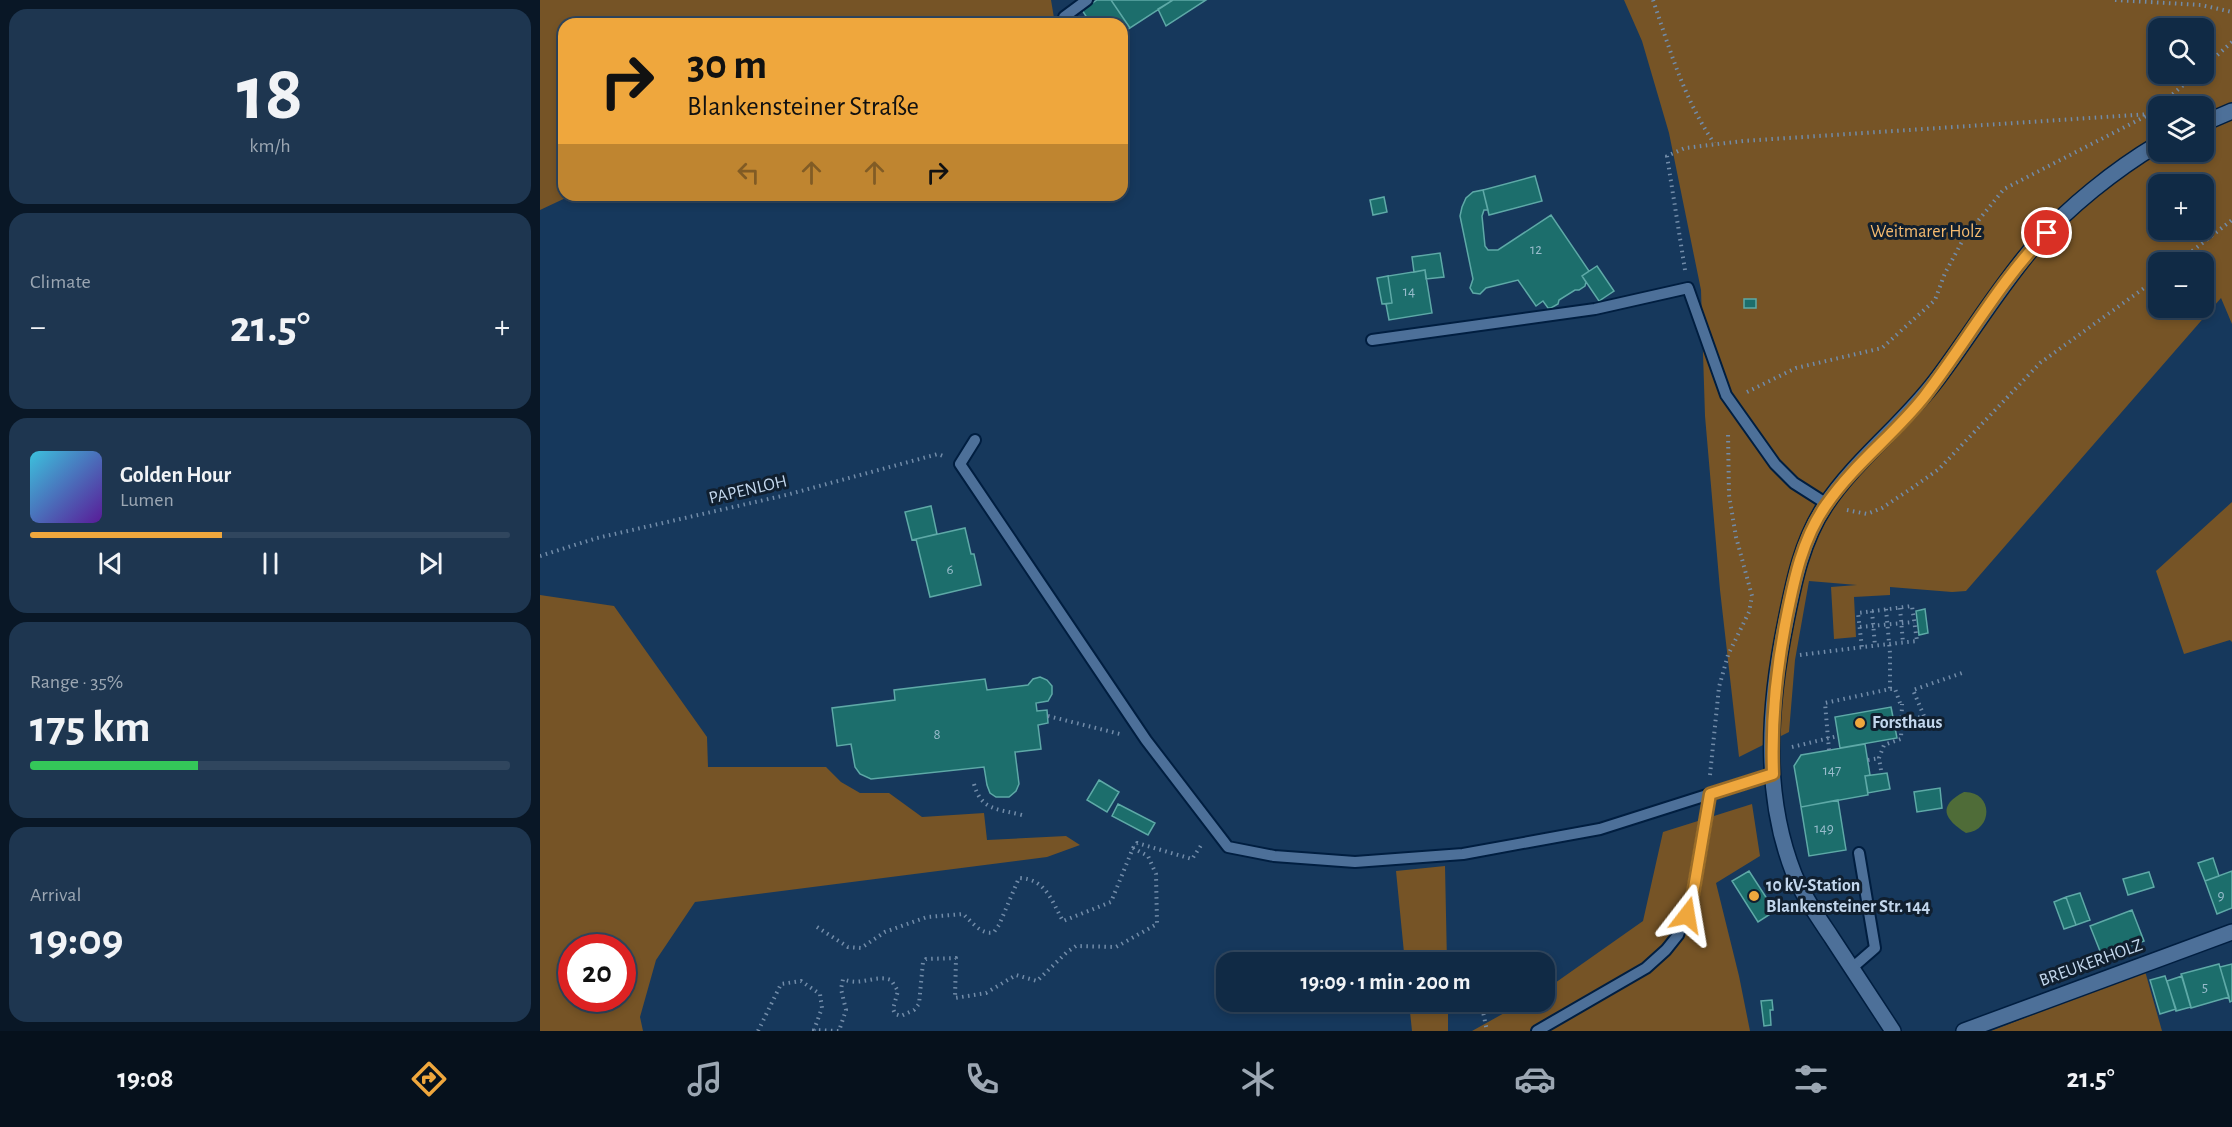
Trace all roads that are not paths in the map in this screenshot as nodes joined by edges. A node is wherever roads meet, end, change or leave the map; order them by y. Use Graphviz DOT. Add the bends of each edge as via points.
graph roads {
  1 [pos="1087,0"];
  2 [pos="1064,16"];
  3 [pos="2232,111"];
  4 [pos="2214,119"];
  5 [pos="2148,151"];
  6 [pos="1372,340"];
  7 [pos="975,440"];
  8 [pos="1827,504"];
  9 [pos="1773,774"];
  10 [pos="1710,794"];
  11 [pos="1859,853"];
  12 [pos="2232,932"];
  13 [pos="1852,968"];
  14 [pos="1537,1031"];
  15 [pos="1893,1031"];
  16 [pos="1964,1031"];
  1 -- 2 [label="lane"];
  3 -- 4 [label="street"];
  5 -- 8 [label="street" via="2100,185 2036,244 1922,399"];
  6 -- 8 [label="lane" via="1595,309 1688,288 1726,395 1775,464 1794,483"];
  7 -- 10 [label="lane" via="960,464 1146,740 1228,847 1315,861 1463,854 1600,829"];
  8 -- 9 [label="street" via="1810,532 1795,576 1773,701"];
  9 -- 10 [label="lane"];
  9 -- 13 [label="street" via="1776,805 1794,874"];
  10 -- 14 [label="lane" via="1693,894 1678,935 1646,968"];
  11 -- 13 [label="lane" via="1875,948"];
  12 -- 16 [label="street, BREUKERHOLZ"];
  13 -- 15 [label="street"];
}
